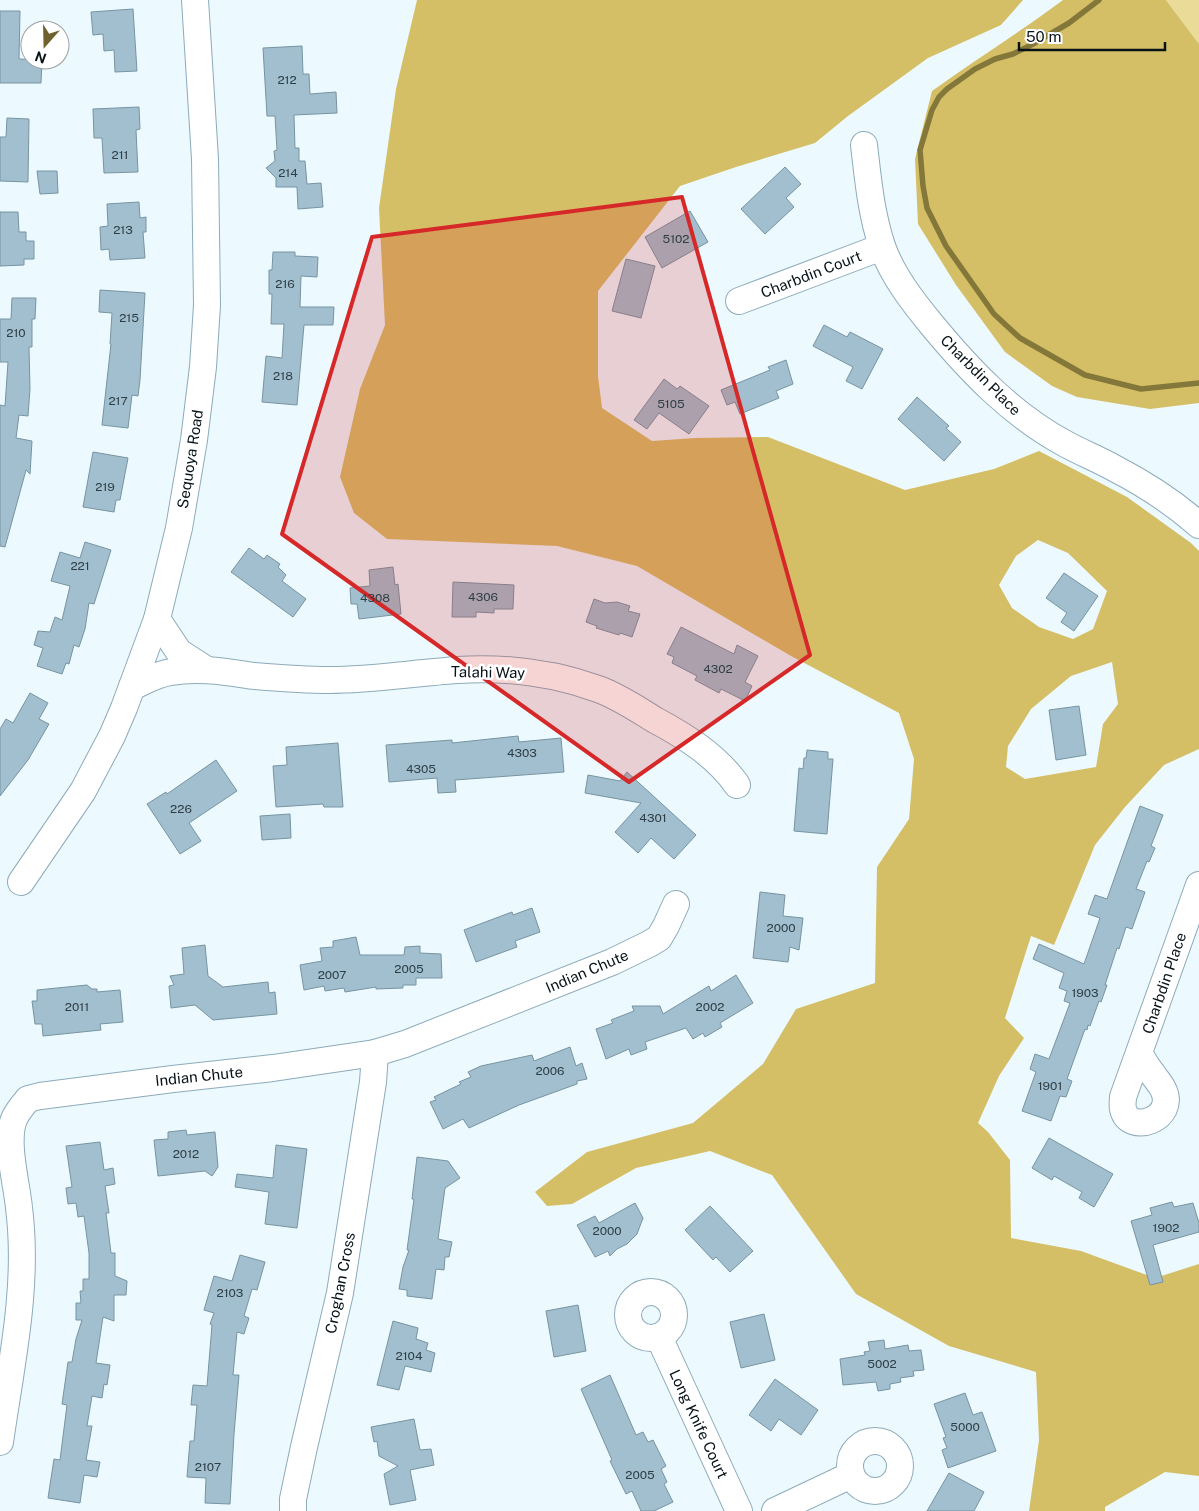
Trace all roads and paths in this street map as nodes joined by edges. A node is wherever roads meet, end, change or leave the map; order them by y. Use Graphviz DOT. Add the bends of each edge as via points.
graph roads {
  1 [pos="195,0"];
  2 [pos="864,146"];
  3 [pos="882,247"];
  4 [pos="740,301"];
  5 [pos="1199,525"];
  6 [pos="157,619"];
  7 [pos="207,670"];
  8 [pos="132,687"];
  9 [pos="737,785"];
  10 [pos="21,882"];
  11 [pos="1199,885"];
  12 [pos="676,904"];
  13 [pos="375,1053"];
  14 [pos="1139,1053"];
  15 [pos="659,1337"];
  16 [pos="0,1442"];
  17 [pos="851,1475"];
  18 [pos="293,1511"];
  19 [pos="739,1511"];
  20 [pos="775,1511"];
  1 -- 6 [label="street, Sequoya Road" via="205,159 207,305 194,440 179,528"];
  2 -- 3 [label="street, Charbdin Place" via="872,211"];
  3 -- 4 [label="street, Charbdin Court"];
  3 -- 5 [label="street, Charbdin Place" via="922,313 998,396 1040,429 1158,493"];
  6 -- 7 [label="street, Talahi Way" via="179,652"];
  6 -- 8 [label="street, Sequoya Road"];
  7 -- 8 [label="street, Talahi Way" via="171,672"];
  7 -- 9 [label="street, Talahi Way" via="328,680 459,670 518,671 550,676 599,690 662,724 699,747 728,772"];
  8 -- 10 [label="street, Sequoya Road" via="112,736 83,791"];
  11 -- 14 [label="street, Charbdin Place"];
  12 -- 13 [label="street, Indian Chute" via="659,938 649,944 452,1026"];
  13 -- 16 [label="street, Indian Chute" via="28,1099 14,1119 11,1138 22,1230 23,1271"];
  13 -- 18 [label="street, Croghan Cross" via="340,1293 304,1447"];
  15 -- 19 [label="street, Long Knife Court"];
  17 -- 20 [label="street"];
}
